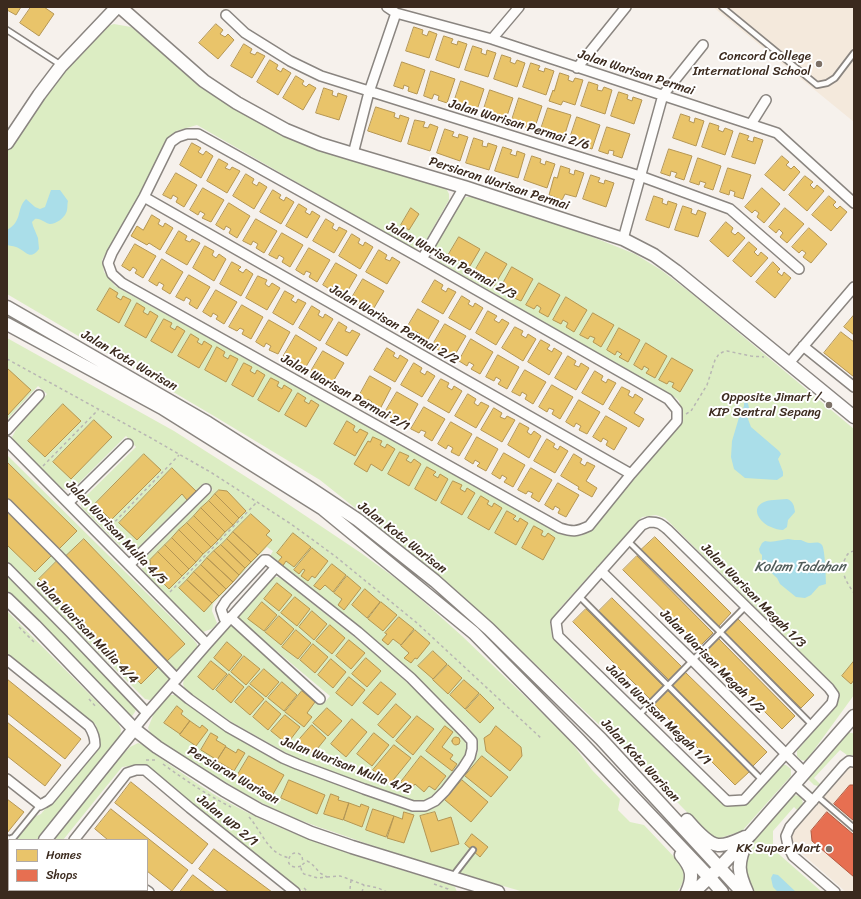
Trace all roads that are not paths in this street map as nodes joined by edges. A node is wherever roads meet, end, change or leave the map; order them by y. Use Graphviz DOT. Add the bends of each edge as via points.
graph roads {
  1 [pos="118,7"];
  2 [pos="387,7"];
  3 [pos="519,7"];
  4 [pos="626,7"];
  5 [pos="722,7"];
  6 [pos="404,11"];
  7 [pos="226,15"];
  8 [pos="7,30"];
  9 [pos="492,39"];
  10 [pos="703,45"];
  11 [pos="854,54"];
  12 [pos="61,66"];
  13 [pos="577,68"];
  14 [pos="369,92"];
  15 [pos="663,95"];
  16 [pos="766,100"];
  17 [pos="751,124"];
  18 [pos="7,143"];
  19 [pos="353,154"];
  20 [pos="640,176"];
  21 [pos="464,187"];
  22 [pos="144,197"];
  23 [pos="854,203"];
  24 [pos="623,239"];
  25 [pos="422,259"];
  26 [pos="799,269"];
  27 [pos="853,290"];
  28 [pos="7,307"];
  29 [pos="7,324"];
  30 [pos="803,346"];
  31 [pos="786,360"];
  32 [pos="854,387"];
  33 [pos="39,395"];
  34 [pos="854,417"];
  35 [pos="7,430"];
  36 [pos="7,441"];
  37 [pos="128,444"];
  38 [pos="631,474"];
  39 [pos="206,489"];
  40 [pos="68,503"];
  41 [pos="7,504"];
  42 [pos="628,541"];
  43 [pos="130,565"];
  44 [pos="276,567"];
  45 [pos="7,568"];
  46 [pos="601,572"];
  47 [pos="579,596"];
  48 [pos="7,600"];
  49 [pos="745,607"];
  50 [pos="228,620"];
  51 [pos="720,632"];
  52 [pos="207,644"];
  53 [pos="7,660"];
  54 [pos="692,660"];
  55 [pos="174,682"];
  56 [pos="668,685"];
  57 [pos="320,699"];
  58 [pos="147,714"];
  59 [pos="639,715"];
  60 [pos="852,721"];
  61 [pos="812,726"];
  62 [pos="134,729"];
  63 [pos="601,739"];
  64 [pos="580,741"];
  65 [pos="786,754"];
  66 [pos="854,762"];
  67 [pos="804,772"];
  68 [pos="7,779"];
  69 [pos="762,780"];
  70 [pos="794,784"];
  71 [pos="815,799"];
  72 [pos="40,805"];
  73 [pos="854,828"];
  74 [pos="750,835"];
  75 [pos="7,838"];
  76 [pos="79,838"];
  77 [pos="46,839"];
  78 [pos="473,850"];
  79 [pos="720,867"];
  80 [pos="709,877"];
  81 [pos="450,884"];
  82 [pos="467,888"];
  83 [pos="295,892"];
  84 [pos="498,892"];
  85 [pos="687,892"];
  86 [pos="694,892"];
  87 [pos="722,892"];
  88 [pos="742,892"];
  89 [pos="747,892"];
  90 [pos="835,892"];
  1 -- 12 [label="street, Persiaran Warisan Permai"];
  1 -- 19 [label="street, Persiaran Warisan Permai" via="204,81 237,103 286,130"];
  2 -- 6 [label="street, Jalan Warisan Permai"];
  3 -- 9 [label="street"];
  4 -- 13 [label="street"];
  5 -- 11 [label="lane" via="817,85 835,78"];
  6 -- 9 [label="street, Jalan Warisan Permai"];
  6 -- 14 [label="street"];
  7 -- 14 [label="street, Jalan Warisan Permai 2/6" via="245,33 290,62 321,76"];
  8 -- 12 [label="lane"];
  9 -- 13 [label="street, Jalan Warisan Permai"];
  10 -- 15 [label="street"];
  12 -- 18 [label="street, Persiaran Warisan Permai"];
  13 -- 15 [label="street, Jalan Warisan Permai"];
  14 -- 19 [label="street"];
  14 -- 20 [label="street, Jalan Warisan Permai 2/6"];
  15 -- 17 [label="street, Jalan Warisan Permai"];
  15 -- 20 [label="street"];
  16 -- 17 [label="street"];
  17 -- 23 [label="street, Jalan Warisan Permai" via="777,133"];
  19 -- 21 [label="street, Persiaran Warisan Permai"];
  20 -- 24 [label="street"];
  20 -- 26 [label="street, Jalan Warisan Permai 2/6" via="730,209"];
  21 -- 24 [label="street, Persiaran Warisan Permai"];
  21 -- 25 [label="street"];
  22 -- 25 [label="street, Jalan Warisan Permai 2/3" via="171,142 187,134 198,134"];
  22 -- 38 [label="street, Jalan Warisan Permai 2/2"];
  22 -- 38 [label="street, Jalan Warisan Permai 2/1" via="108,263 112,274 122,283 560,528 571,531 589,526"];
  24 -- 31 [label="street, Persiaran Warisan Permai" via="654,255 676,271"];
  25 -- 38 [label="street, Jalan Warisan Permai 2/3" via="668,399 677,410 677,419"];
  27 -- 30 [label="street"];
  28 -- 63 [label="street, Jalan Kota Warisan" via="208,423 358,520 435,581 489,629"];
  29 -- 64 [label="street, Jalan Kota Warisan" via="162,408 323,509 474,633"];
  30 -- 31 [label="street"];
  30 -- 32 [label="street"];
  31 -- 34 [label="street, Persiaran Warisan Permai"];
  33 -- 35 [label="street"];
  36 -- 40 [label="street, Jalan Warisan Mulia 4/5"];
  37 -- 40 [label="street"];
  39 -- 43 [label="street"];
  40 -- 43 [label="street, Jalan Warisan Mulia 4/5"];
  41 -- 55 [label="street" via="58,555"];
  42 -- 46 [label="street"];
  42 -- 49 [label="street, Jalan Warisan Megah 1/3" via="642,525 649,522 661,524"];
  42 -- 51 [label="lane"];
  43 -- 52 [label="street, Jalan Warisan Mulia 4/5"];
  44 -- 50 [label="street"];
  44 -- 50 [label="street" via="264,560 246,578 221,610 224,618"];
  44 -- 55 [label="street, Jalan Warisan Mulia 4/2" via="411,678 472,741 470,757 445,791 425,806 413,806 297,764 228,727 189,699"];
  45 -- 58 [label="street, Jalan Warisan Mulia 4/4"];
  46 -- 47 [label="street"];
  46 -- 54 [label="street, Jalan Warisan Megah 1/2"];
  47 -- 56 [label="lane"];
  47 -- 59 [label="street, Jalan Warisan Megah 1/1" via="556,622 558,636"];
  48 -- 62 [label="street, Persiaran Warisan"];
  49 -- 51 [label="lane"];
  49 -- 61 [label="street, Jalan Warisan Megah 1/3" via="834,695 832,703"];
  50 -- 52 [label="street"];
  50 -- 57 [label="street"];
  51 -- 54 [label="lane"];
  51 -- 61 [label="lane"];
  52 -- 55 [label="street"];
  53 -- 72 [label="street" via="89,726 95,738 95,745 49,800"];
  54 -- 56 [label="lane"];
  54 -- 65 [label="street, Jalan Warisan Megah 1/2"];
  55 -- 58 [label="street"];
  56 -- 59 [label="lane"];
  56 -- 69 [label="lane"];
  58 -- 62 [label="street"];
  59 -- 69 [label="street, Jalan Warisan Megah 1/1" via="727,801 744,800"];
  60 -- 67 [label="street"];
  61 -- 65 [label="street"];
  62 -- 77 [label="street"];
  62 -- 81 [label="street, Persiaran Warisan" via="192,770 259,810 311,833"];
  63 -- 74 [label="street" via="641,772 712,844 725,844"];
  63 -- 79 [label="street, Jalan Kota Warisan"];
  64 -- 80 [label="street, Jalan Kota Warisan"];
  64 -- 85 [label="street" via="618,788 687,863 692,874"];
  65 -- 67 [label="street, Jalan Warisan Megah 1/2"];
  65 -- 69 [label="street"];
  66 -- 71 [label="street" via="848,761"];
  67 -- 70 [label="street"];
  68 -- 72 [label="street"];
  70 -- 71 [label="street"];
  70 -- 74 [label="street"];
  71 -- 73 [label="lane"];
  71 -- 90 [label="street" via="790,827 786,836 788,846 793,856"];
  72 -- 75 [label="lane" via="14,837"];
  74 -- 79 [label="street"];
  74 -- 89 [label="street" via="739,868"];
  76 -- 83 [label="street, Jalan WP 2/1" via="127,773 145,770"];
  78 -- 81 [label="lane"];
  79 -- 80 [label="street"];
  79 -- 88 [label="street"];
  80 -- 86 [label="street"];
  80 -- 87 [label="street, Jalan Kota Warisan"];
  81 -- 82 [label="street, Persiaran Warisan"];
  82 -- 84 [label="street, Persiaran Warisan"];
}
